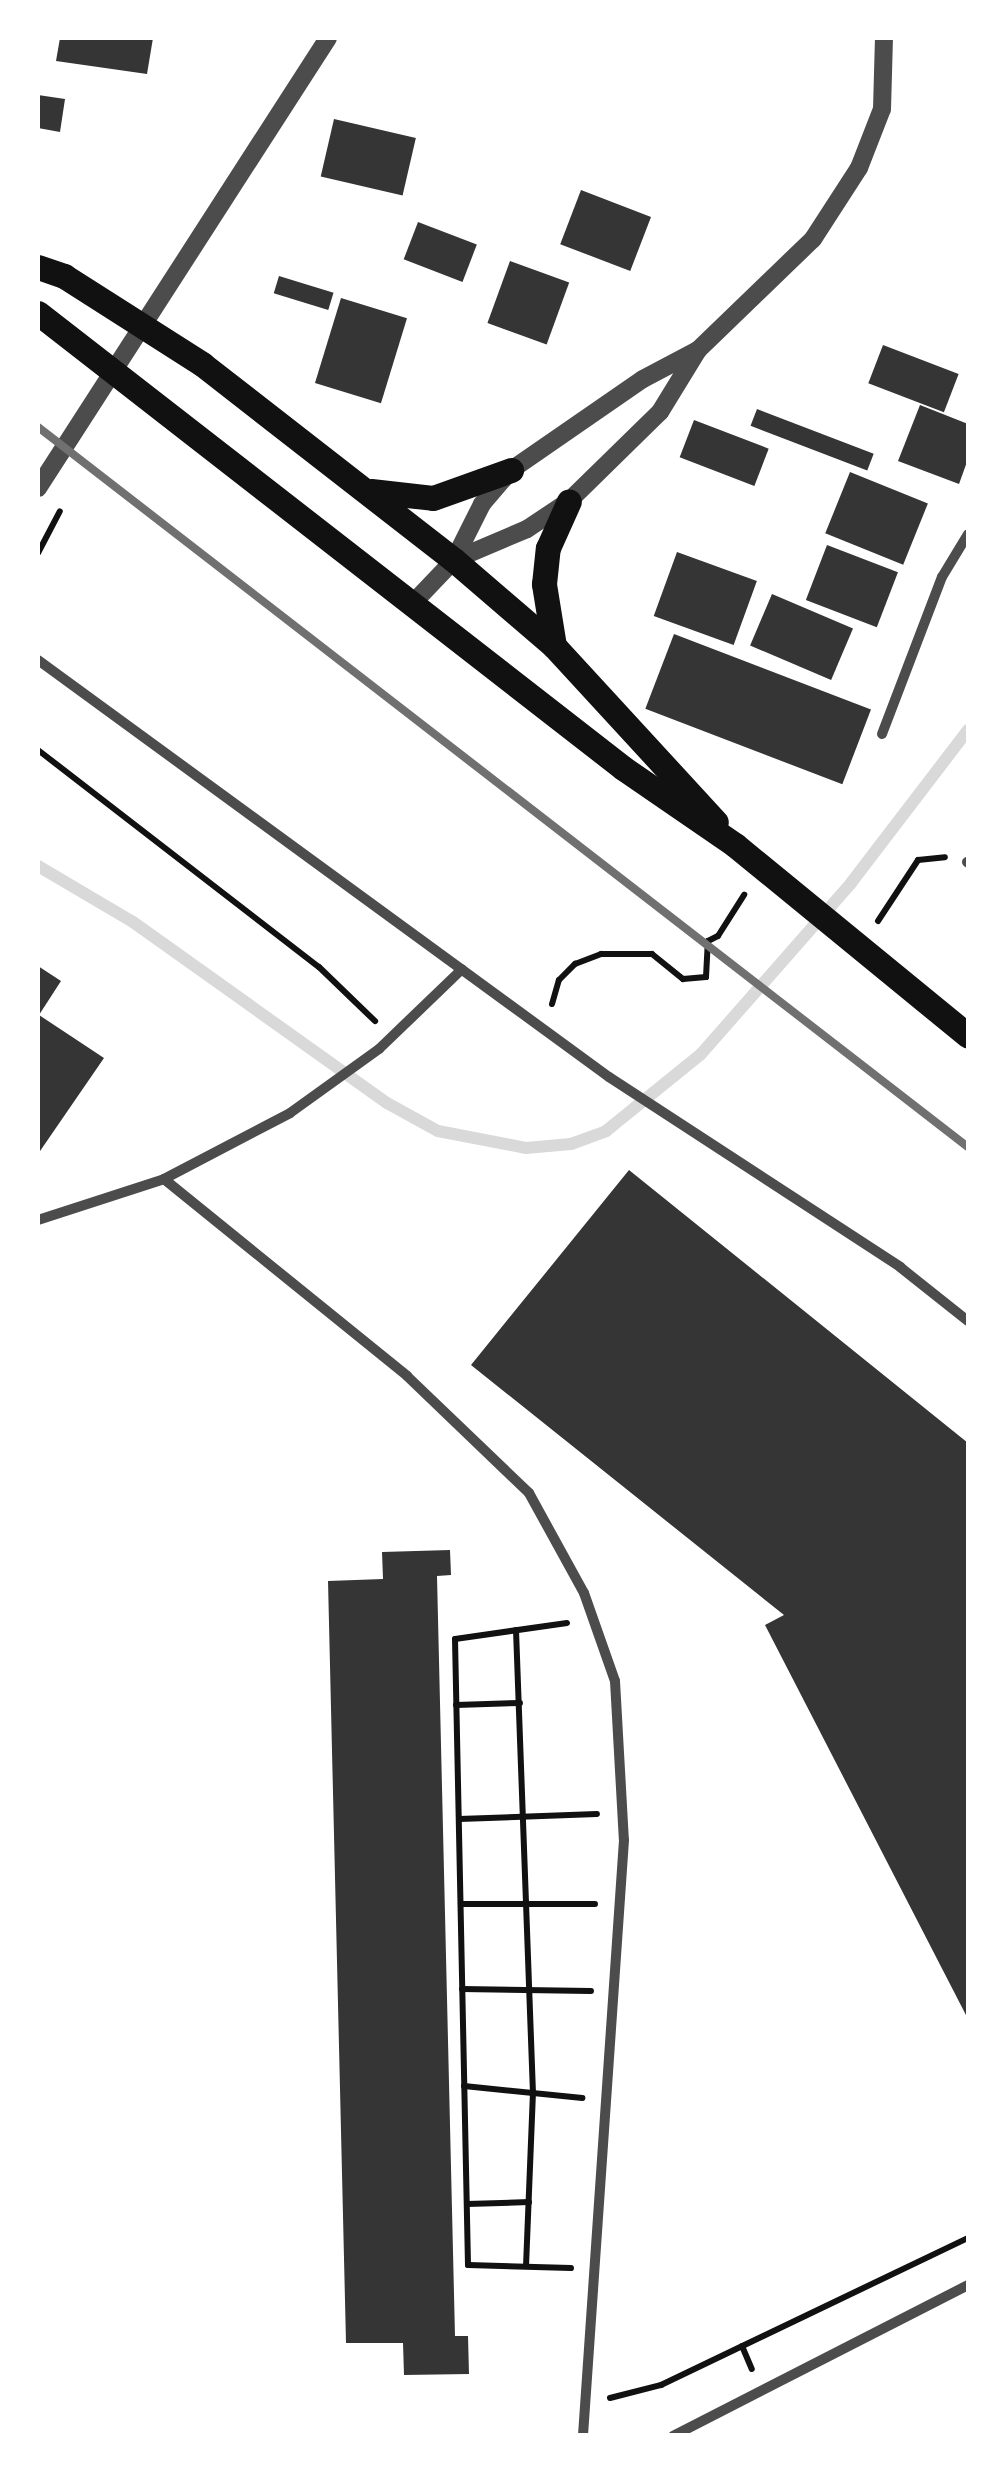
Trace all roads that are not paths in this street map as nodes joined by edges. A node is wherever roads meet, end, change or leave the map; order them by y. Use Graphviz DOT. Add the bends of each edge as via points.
graph roads {
  1 [pos="328,38"];
  2 [pos="884,38"];
  3 [pos="38,267"];
  4 [pos="38,313"];
  5 [pos="698,350"];
  6 [pos="511,470"];
  7 [pos="38,488"];
  8 [pos="366,490"];
  9 [pos="568,501"];
  10 [pos="968,534"];
  11 [pos="454,560"];
  12 [pos="416,601"];
  13 [pos="554,646"];
  14 [pos="38,660"];
  15 [pos="882,734"];
  16 [pos="735,845"];
  17 [pos="462,969"];
  18 [pos="968,1036"];
  19 [pos="164,1179"];
  20 [pos="38,1220"];
  21 [pos="968,1321"];
  22 [pos="968,2284"];
  23 [pos="583,2436"];
  24 [pos="673,2436"];
  1 -- 7 [label="street"];
  2 -- 5 [label="street" via="882,109 859,168 813,239"];
  3 -- 8 [label="main road" via="64,276 202,364"];
  4 -- 12 [label="main road"];
  5 -- 6 [label="street" via="643,378"];
  5 -- 9 [label="street" via="660,412"];
  6 -- 8 [label="main road" via="433,498"];
  6 -- 11 [label="street" via="466,530"];
  8 -- 11 [label="main road"];
  9 -- 11 [label="street" via="527,529"];
  9 -- 13 [label="main road" via="548,548 544,584"];
  10 -- 15 [label="street" via="942,576"];
  11 -- 12 [label="street"];
  11 -- 13 [label="main road"];
  12 -- 16 [label="main road" via="624,768"];
  13 -- 16 [label="main road"];
  14 -- 17 [label="street"];
  16 -- 18 [label="main road"];
  17 -- 19 [label="street" via="379,1049 290,1113"];
  17 -- 21 [label="street" via="609,1077 900,1267"];
  19 -- 20 [label="street"];
  19 -- 23 [label="street" via="408,1376 529,1493 593,1619 616,1682 619,1904"];
  22 -- 24 [label="street"];
}
